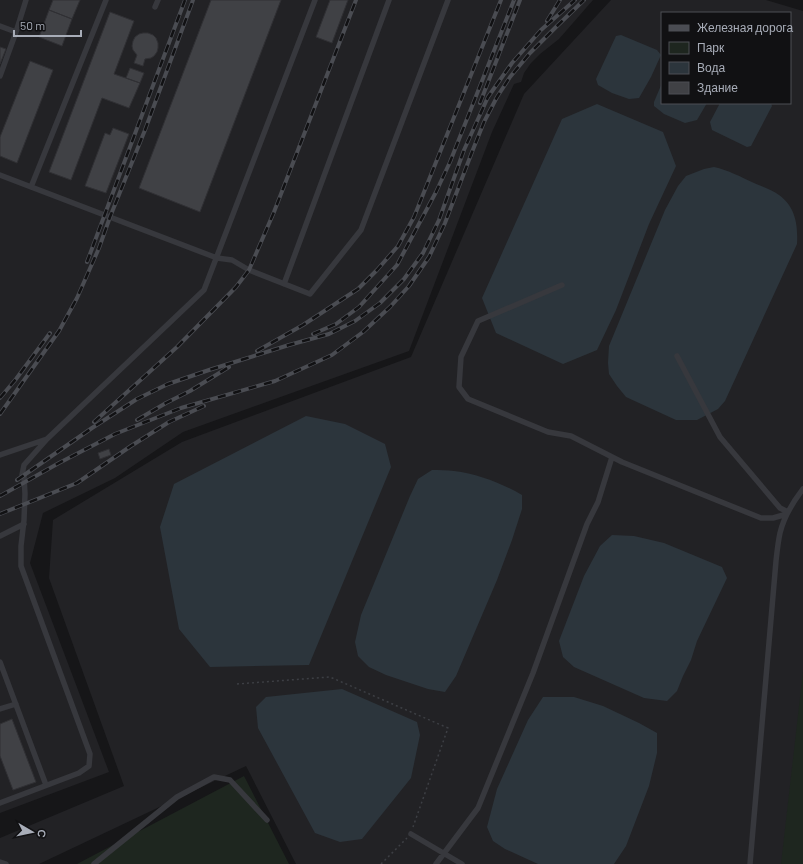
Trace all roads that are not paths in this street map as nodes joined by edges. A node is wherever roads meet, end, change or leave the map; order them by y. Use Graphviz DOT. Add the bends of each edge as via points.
graph roads {
  1 [pos="26,0"];
  2 [pos="106,0"];
  3 [pos="158,0"];
  4 [pos="315,0"];
  5 [pos="389,0"];
  6 [pos="448,0"];
  7 [pos="155,7"];
  8 [pos="0,26"];
  9 [pos="16,32"];
  10 [pos="0,76"];
  11 [pos="0,175"];
  12 [pos="31,187"];
  13 [pos="217,258"];
  14 [pos="284,284"];
  15 [pos="562,285"];
  16 [pos="677,356"];
  17 [pos="47,439"];
  18 [pos="0,456"];
  19 [pos="612,457"];
  20 [pos="803,488"];
  21 [pos="787,513"];
  22 [pos="24,524"];
  23 [pos="0,536"];
  24 [pos="0,662"];
  25 [pos="1,669"];
  26 [pos="16,704"];
  27 [pos="0,709"];
  28 [pos="46,785"];
  29 [pos="0,803"];
  30 [pos="267,820"];
  31 [pos="411,834"];
  32 [pos="444,854"];
  33 [pos="0,862"];
  34 [pos="6,864"];
  35 [pos="94,864"];
  36 [pos="436,864"];
  37 [pos="462,864"];
  38 [pos="750,864"];
  1 -- 9 [label="lane"];
  2 -- 12 [label="lane"];
  3 -- 7 [label="lane"];
  4 -- 13 [label="lane"];
  5 -- 14 [label="lane"];
  6 -- 14 [label="lane" via="360,230 310,294"];
  8 -- 9 [label="lane"];
  9 -- 10 [label="lane"];
  11 -- 12 [label="lane"];
  12 -- 13 [label="lane"];
  13 -- 14 [label="lane" via="232,260"];
  13 -- 17 [label="lane" via="204,290"];
  15 -- 19 [label="lane" via="478,321 461,357 459,387 468,399 548,432 571,436"];
  16 -- 21 [label="lane" via="720,437"];
  17 -- 18 [label="lane"];
  17 -- 22 [label="lane" via="24,465"];
  19 -- 21 [label="lane" via="761,518 773,518"];
  19 -- 32 [label="lane" via="598,502 587,524 533,672 478,808"];
  20 -- 21 [label="lane"];
  21 -- 38 [label="lane" via="780,533 776,561"];
  22 -- 23 [label="lane"];
  22 -- 28 [label="lane" via="21,566 90,754 89,766"];
  24 -- 25 [label="lane"];
  25 -- 26 [label="lane"];
  26 -- 27 [label="lane"];
  26 -- 28 [label="lane"];
  28 -- 29 [label="lane"];
  30 -- 35 [label="lane" via="230,780 214,777 177,797"];
  31 -- 32 [label="lane"];
  32 -- 36 [label="lane"];
  32 -- 37 [label="lane"];
  33 -- 34 [label="lane"];
}
